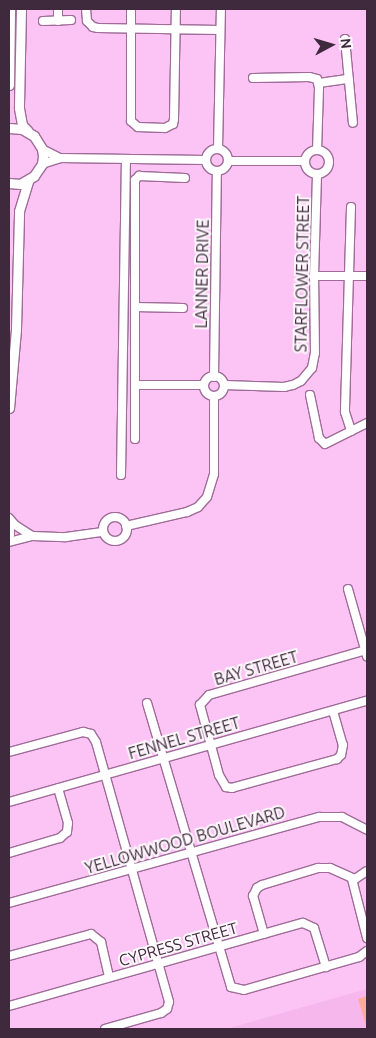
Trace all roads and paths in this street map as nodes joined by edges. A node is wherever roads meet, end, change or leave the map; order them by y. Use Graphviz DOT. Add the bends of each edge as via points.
graph roads {
  1 [pos="10,9"];
  2 [pos="22,9"];
  3 [pos="58,9"];
  4 [pos="86,9"];
  5 [pos="131,9"];
  6 [pos="176,9"];
  7 [pos="221,9"];
  8 [pos="71,20"];
  9 [pos="43,21"];
  10 [pos="58,21"];
  11 [pos="130,29"];
  12 [pos="176,30"];
  13 [pos="220,30"];
  14 [pos="345,39"];
  15 [pos="253,78"];
  16 [pos="349,79"];
  17 [pos="319,83"];
  18 [pos="9,85"];
  19 [pos="353,123"];
  20 [pos="9,128"];
  21 [pos="28,131"];
  22 [pos="42,149"];
  23 [pos="218,149"];
  24 [pos="317,150"];
  25 [pos="60,158"];
  26 [pos="126,159"];
  27 [pos="206,160"];
  28 [pos="229,161"];
  29 [pos="305,161"];
  30 [pos="42,164"];
  31 [pos="217,172"];
  32 [pos="317,175"];
  33 [pos="185,178"];
  34 [pos="28,181"];
  35 [pos="9,184"];
  36 [pos="351,207"];
  37 [pos="314,276"];
  38 [pos="348,276"];
  39 [pos="367,276"];
  40 [pos="135,308"];
  41 [pos="183,308"];
  42 [pos="214,377"];
  43 [pos="135,385"];
  44 [pos="204,385"];
  45 [pos="224,385"];
  46 [pos="214,396"];
  47 [pos="310,396"];
  48 [pos="9,408"];
  49 [pos="367,424"];
  50 [pos="351,431"];
  51 [pos="135,439"];
  52 [pos="121,475"];
  53 [pos="9,519"];
  54 [pos="126,526"];
  55 [pos="103,532"];
  56 [pos="9,535"];
  57 [pos="32,536"];
  58 [pos="9,542"];
  59 [pos="348,589"];
  60 [pos="366,653"];
  61 [pos="367,701"];
  62 [pos="147,703"];
  63 [pos="332,711"];
  64 [pos="210,745"];
  65 [pos="9,752"];
  66 [pos="163,758"];
  67 [pos="105,775"];
  68 [pos="58,788"];
  69 [pos="9,802"];
  70 [pos="367,830"];
  71 [pos="190,852"];
  72 [pos="9,853"];
  73 [pos="132,870"];
  74 [pos="367,871"];
  75 [pos="352,879"];
  76 [pos="9,903"];
  77 [pos="264,934"];
  78 [pos="367,938"];
  79 [pos="217,948"];
  80 [pos="367,951"];
  81 [pos="9,956"];
  82 [pos="158,964"];
  83 [pos="326,967"];
  84 [pos="109,978"];
  85 [pos="9,1006"];
  86 [pos="105,1029"];
  1 -- 18 [label="street"];
  2 -- 21 [label="street" via="19,108 22,125"];
  3 -- 10 [label="street"];
  4 -- 11 [label="street" via="93,27"];
  5 -- 11 [label="street"];
  6 -- 12 [label="street"];
  7 -- 13 [label="street"];
  8 -- 10 [label="street"];
  9 -- 10 [label="street"];
  11 -- 12 [label="street"];
  11 -- 12 [label="street" via="130,116 138,128 165,128 173,124"];
  12 -- 13 [label="street"];
  13 -- 23 [label="street"];
  14 -- 16 [label="street"];
  15 -- 17 [label="street" via="308,76"];
  16 -- 17 [label="street"];
  16 -- 19 [label="street"];
  17 -- 24 [label="street"];
  20 -- 21 [label="street"];
  21 -- 22 [label="street"];
  22 -- 25 [label="street"];
  22 -- 30 [label="street"];
  23 -- 27 [label="street" via="208,153"];
  23 -- 28 [label="street" via="227,154"];
  24 -- 29 [label="street" via="307,154"];
  24 -- 32 [label="street" via="326,154 329,164"];
  25 -- 26 [label="street"];
  25 -- 30 [label="street"];
  26 -- 27 [label="street"];
  26 -- 52 [label="street"];
  27 -- 31 [label="street" via="210,169"];
  28 -- 29 [label="street"];
  28 -- 31 [label="street" via="224,170"];
  29 -- 32 [label="street" via="308,171"];
  30 -- 34 [label="street"];
  31 -- 42 [label="street, LANNER DRIVE"];
  32 -- 37 [label="street, STARFLOWER STREET"];
  33 -- 40 [label="street" via="139,176 135,180"];
  34 -- 35 [label="street"];
  34 -- 48 [label="street" via="19,211 16,329"];
  36 -- 38 [label="street"];
  37 -- 38 [label="street"];
  37 -- 45 [label="street, STARFLOWER STREET" via="315,353 307,375 293,385"];
  38 -- 39 [label="street"];
  38 -- 50 [label="street" via="345,412"];
  40 -- 41 [label="street"];
  40 -- 43 [label="street"];
  42 -- 44 [label="street"];
  42 -- 45 [label="street"];
  43 -- 44 [label="street"];
  43 -- 51 [label="street"];
  44 -- 46 [label="street" via="206,392"];
  45 -- 46 [label="street" via="220,394"];
  46 -- 54 [label="street" via="214,474 207,497 198,507 187,512"];
  47 -- 50 [label="street" via="322,442 329,443"];
  49 -- 50 [label="street"];
  53 -- 56 [label="street"];
  53 -- 57 [label="street"];
  54 -- 55 [label="street" via="122,520 112,518 106,521"];
  54 -- 55 [label="street" via="124,537 118,541 107,538"];
  55 -- 57 [label="street" via="66,537"];
  57 -- 58 [label="street"];
  59 -- 60 [label="street"];
  60 -- 64 [label="street, BAY STREET" via="204,698 200,711"];
  61 -- 63 [label="street, FENNEL STREET"];
  62 -- 66 [label="street"];
  63 -- 64 [label="street, FENNEL STREET"];
  63 -- 64 [label="street, BAY STREET" via="343,746 337,759 237,788 226,787 222,782"];
  64 -- 66 [label="street, FENNEL STREET"];
  65 -- 67 [label="street" via="88,732 94,738"];
  66 -- 67 [label="street, FENNEL STREET"];
  66 -- 71 [label="street"];
  67 -- 68 [label="street, FENNEL STREET"];
  67 -- 73 [label="street"];
  68 -- 69 [label="street, FENNEL STREET"];
  68 -- 72 [label="street" via="68,823 67,832 55,840"];
  70 -- 71 [label="street, YELLOWWOOD BOULEVARD" via="342,817 326,816"];
  71 -- 73 [label="street, YELLOWWOOD BOULEVARD"];
  71 -- 79 [label="street"];
  73 -- 76 [label="street, YELLOWWOOD BOULEVARD"];
  73 -- 82 [label="street"];
  74 -- 75 [label="street"];
  75 -- 77 [label="street" via="324,868 257,888 253,896"];
  75 -- 78 [label="street"];
  77 -- 79 [label="street, CYPRESS STREET"];
  77 -- 83 [label="street, CYPRESS STREET" via="303,923 311,925"];
  79 -- 82 [label="street, CYPRESS STREET"];
  79 -- 83 [label="street" via="231,987 241,991"];
  80 -- 83 [label="street" via="359,957"];
  81 -- 84 [label="street" via="91,934 101,942"];
  82 -- 84 [label="street, CYPRESS STREET"];
  82 -- 86 [label="street" via="169,1002 167,1008 161,1013"];
  84 -- 85 [label="street, CYPRESS STREET"];
}
